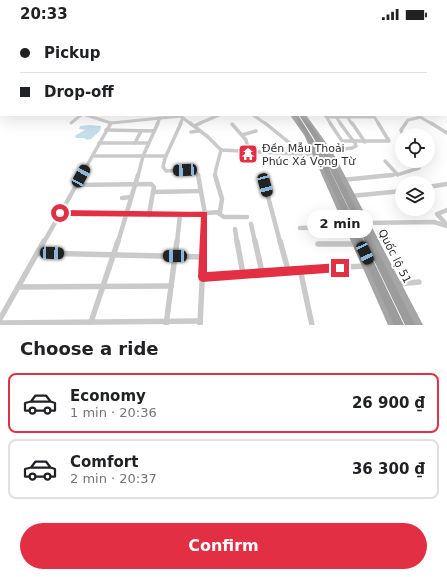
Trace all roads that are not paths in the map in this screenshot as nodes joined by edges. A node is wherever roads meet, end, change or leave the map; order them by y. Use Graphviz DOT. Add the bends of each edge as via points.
graph roads {
  1 [pos="80,116"];
  2 [pos="89,116"];
  3 [pos="181,116"];
  4 [pos="217,116"];
  5 [pos="254,116"];
  6 [pos="293,116"];
  7 [pos="297,116"];
  8 [pos="302,116"];
  9 [pos="305,116"];
  10 [pos="326,116"];
  11 [pos="346,116"];
  12 [pos="374,116"];
  13 [pos="336,117"];
  14 [pos="421,117"];
  15 [pos="160,118"];
  16 [pos="71,123"];
  17 [pos="111,123"];
  18 [pos="232,124"];
  19 [pos="194,126"];
  20 [pos="402,128"];
  21 [pos="106,130"];
  22 [pos="442,130"];
  23 [pos="447,130"];
  24 [pos="141,131"];
  25 [pos="154,131"];
  26 [pos="199,131"];
  27 [pos="191,132"];
  28 [pos="256,132"];
  29 [pos="447,133"];
  30 [pos="242,135"];
  31 [pos="355,142"];
  32 [pos="365,142"];
  33 [pos="99,143"];
  34 [pos="135,143"];
  35 [pos="148,143"];
  36 [pos="221,150"];
  37 [pos="249,152"];
  38 [pos="302,154"];
  39 [pos="324,154"];
  40 [pos="93,156"];
  41 [pos="144,156"];
  42 [pos="166,156"];
  43 [pos="385,161"];
  44 [pos="419,168"];
  45 [pos="398,174"];
  46 [pos="341,180"];
  47 [pos="447,184"];
  48 [pos="76,185"];
  49 [pos="135,185"];
  50 [pos="265,185"];
  51 [pos="435,186"];
  52 [pos="201,191"];
  53 [pos="153,192"];
  54 [pos="395,192"];
  55 [pos="349,196"];
  56 [pos="122,198"];
  57 [pos="131,198"];
  58 [pos="447,210"];
  59 [pos="218,212"];
  60 [pos="60,213"];
  61 [pos="126,214"];
  62 [pos="149,214"];
  63 [pos="205,214"];
  64 [pos="180,215"];
  65 [pos="247,217"];
  66 [pos="362,223"];
  67 [pos="251,224"];
  68 [pos="447,226"];
  69 [pos="348,227"];
  70 [pos="300,228"];
  71 [pos="235,229"];
  72 [pos="318,244"];
  73 [pos="357,244"];
  74 [pos="37,253"];
  75 [pos="113,255"];
  76 [pos="175,256"];
  77 [pos="203,257"];
  78 [pos="369,266"];
  79 [pos="300,269"];
  80 [pos="288,270"];
  81 [pos="262,272"];
  82 [pos="243,274"];
  83 [pos="202,277"];
  84 [pos="419,282"];
  85 [pos="397,284"];
  86 [pos="102,286"];
  87 [pos="171,286"];
  88 [pos="18,287"];
  89 [pos="0,319"];
  90 [pos="0,323"];
  91 [pos="166,323"];
  92 [pos="200,323"];
  93 [pos="90,324"];
  94 [pos="312,325"];
  95 [pos="393,325"];
  96 [pos="399,325"];
  97 [pos="410,325"];
  98 [pos="418,325"];
  1 -- 16 [label="street"];
  2 -- 17 [label="street"];
  3 -- 15 [label="street"];
  3 -- 19 [label="street"];
  3 -- 42 [label="street"];
  4 -- 19 [label="street"];
  5 -- 38 [label="street"];
  6 -- 39 [label="main road, Quốc lộ 51"];
  7 -- 39 [label="highway, Quốc lộ 51"];
  8 -- 39 [label="highway, Quốc lộ 51" via="313,131"];
  9 -- 39 [label="main road, Quốc lộ 51"];
  10 -- 13 [label="street"];
  10 -- 31 [label="street" via="341,140"];
  11 -- 12 [label="street"];
  11 -- 13 [label="street"];
  11 -- 32 [label="street"];
  12 -- 32 [label="street" via="390,140"];
  13 -- 31 [label="street"];
  14 -- 20 [label="street" via="408,120"];
  14 -- 22 [label="street"];
  15 -- 17 [label="street"];
  15 -- 25 [label="street"];
  17 -- 21 [label="street"];
  18 -- 30 [label="street"];
  19 -- 26 [label="street"];
  21 -- 24 [label="street"];
  21 -- 33 [label="street"];
  22 -- 23 [label="street"];
  22 -- 29 [label="street"];
  24 -- 25 [label="street"];
  24 -- 34 [label="street"];
  25 -- 35 [label="street"];
  26 -- 27 [label="street"];
  26 -- 36 [label="street"];
  28 -- 30 [label="street"];
  30 -- 37 [label="street"];
  31 -- 32 [label="street"];
  31 -- 39 [label="street" via="356,146 352,148"];
  33 -- 34 [label="street"];
  33 -- 40 [label="street"];
  34 -- 35 [label="street"];
  35 -- 41 [label="street"];
  36 -- 37 [label="street"];
  36 -- 59 [label="street" via="215,171 222,206 222,210"];
  37 -- 38 [label="street"];
  38 -- 39 [label="street"];
  39 -- 46 [label="highway, Quốc lộ 51"];
  39 -- 69 [label="main road, Quốc lộ 51"];
  39 -- 78 [label="highway, Quốc lộ 51"];
  40 -- 41 [label="street"];
  40 -- 48 [label="street"];
  41 -- 42 [label="street"];
  41 -- 49 [label="street"];
  42 -- 52 [label="street" via="163,167 166,170 196,170"];
  43 -- 45 [label="street"];
  44 -- 45 [label="street"];
  45 -- 46 [label="street"];
  46 -- 55 [label="highway, Quốc lộ 51"];
  47 -- 51 [label="street"];
  48 -- 49 [label="street"];
  48 -- 60 [label="street"];
  49 -- 53 [label="street" via="151,184 154,187"];
  49 -- 57 [label="street"];
  50 -- 80 [label="street"];
  52 -- 53 [label="street"];
  52 -- 63 [label="street"];
  53 -- 62 [label="street"];
  54 -- 55 [label="street"];
  55 -- 66 [label="highway, Quốc lộ 51"];
  56 -- 57 [label="street"];
  57 -- 61 [label="street"];
  58 -- 68 [label="street" via="437,214"];
  59 -- 63 [label="street"];
  59 -- 65 [label="street" via="224,217"];
  60 -- 61 [label="street"];
  60 -- 74 [label="street"];
  61 -- 62 [label="street"];
  61 -- 75 [label="street"];
  62 -- 64 [label="street"];
  63 -- 64 [label="street"];
  63 -- 77 [label="street"];
  64 -- 76 [label="street"];
  66 -- 68 [label="street" via="434,222"];
  66 -- 85 [label="main road, Quốc lộ 51"];
  66 -- 97 [label="highway, Quốc lộ 51"];
  67 -- 81 [label="street"];
  69 -- 70 [label="street"];
  69 -- 73 [label="main road, Quốc lộ 51"];
  71 -- 82 [label="street"];
  72 -- 73 [label="street"];
  73 -- 78 [label="main road, Quốc lộ 51"];
  74 -- 75 [label="street"];
  74 -- 88 [label="street"];
  75 -- 76 [label="street"];
  75 -- 86 [label="street"];
  76 -- 77 [label="street"];
  76 -- 87 [label="street"];
  77 -- 83 [label="street"];
  78 -- 79 [label="street"];
  78 -- 95 [label="main road, Quốc lộ 51"];
  78 -- 96 [label="highway, Quốc lộ 51"];
  79 -- 80 [label="street"];
  79 -- 94 [label="street"];
  80 -- 81 [label="street"];
  81 -- 82 [label="street"];
  82 -- 83 [label="street"];
  83 -- 92 [label="street"];
  84 -- 85 [label="street"];
  85 -- 98 [label="main road, Quốc lộ 51"];
  86 -- 87 [label="street"];
  86 -- 88 [label="street"];
  86 -- 93 [label="street"];
  87 -- 91 [label="street"];
  88 -- 89 [label="street"];
  90 -- 93 [label="street"];
  91 -- 92 [label="street"];
  91 -- 93 [label="street"];
}
